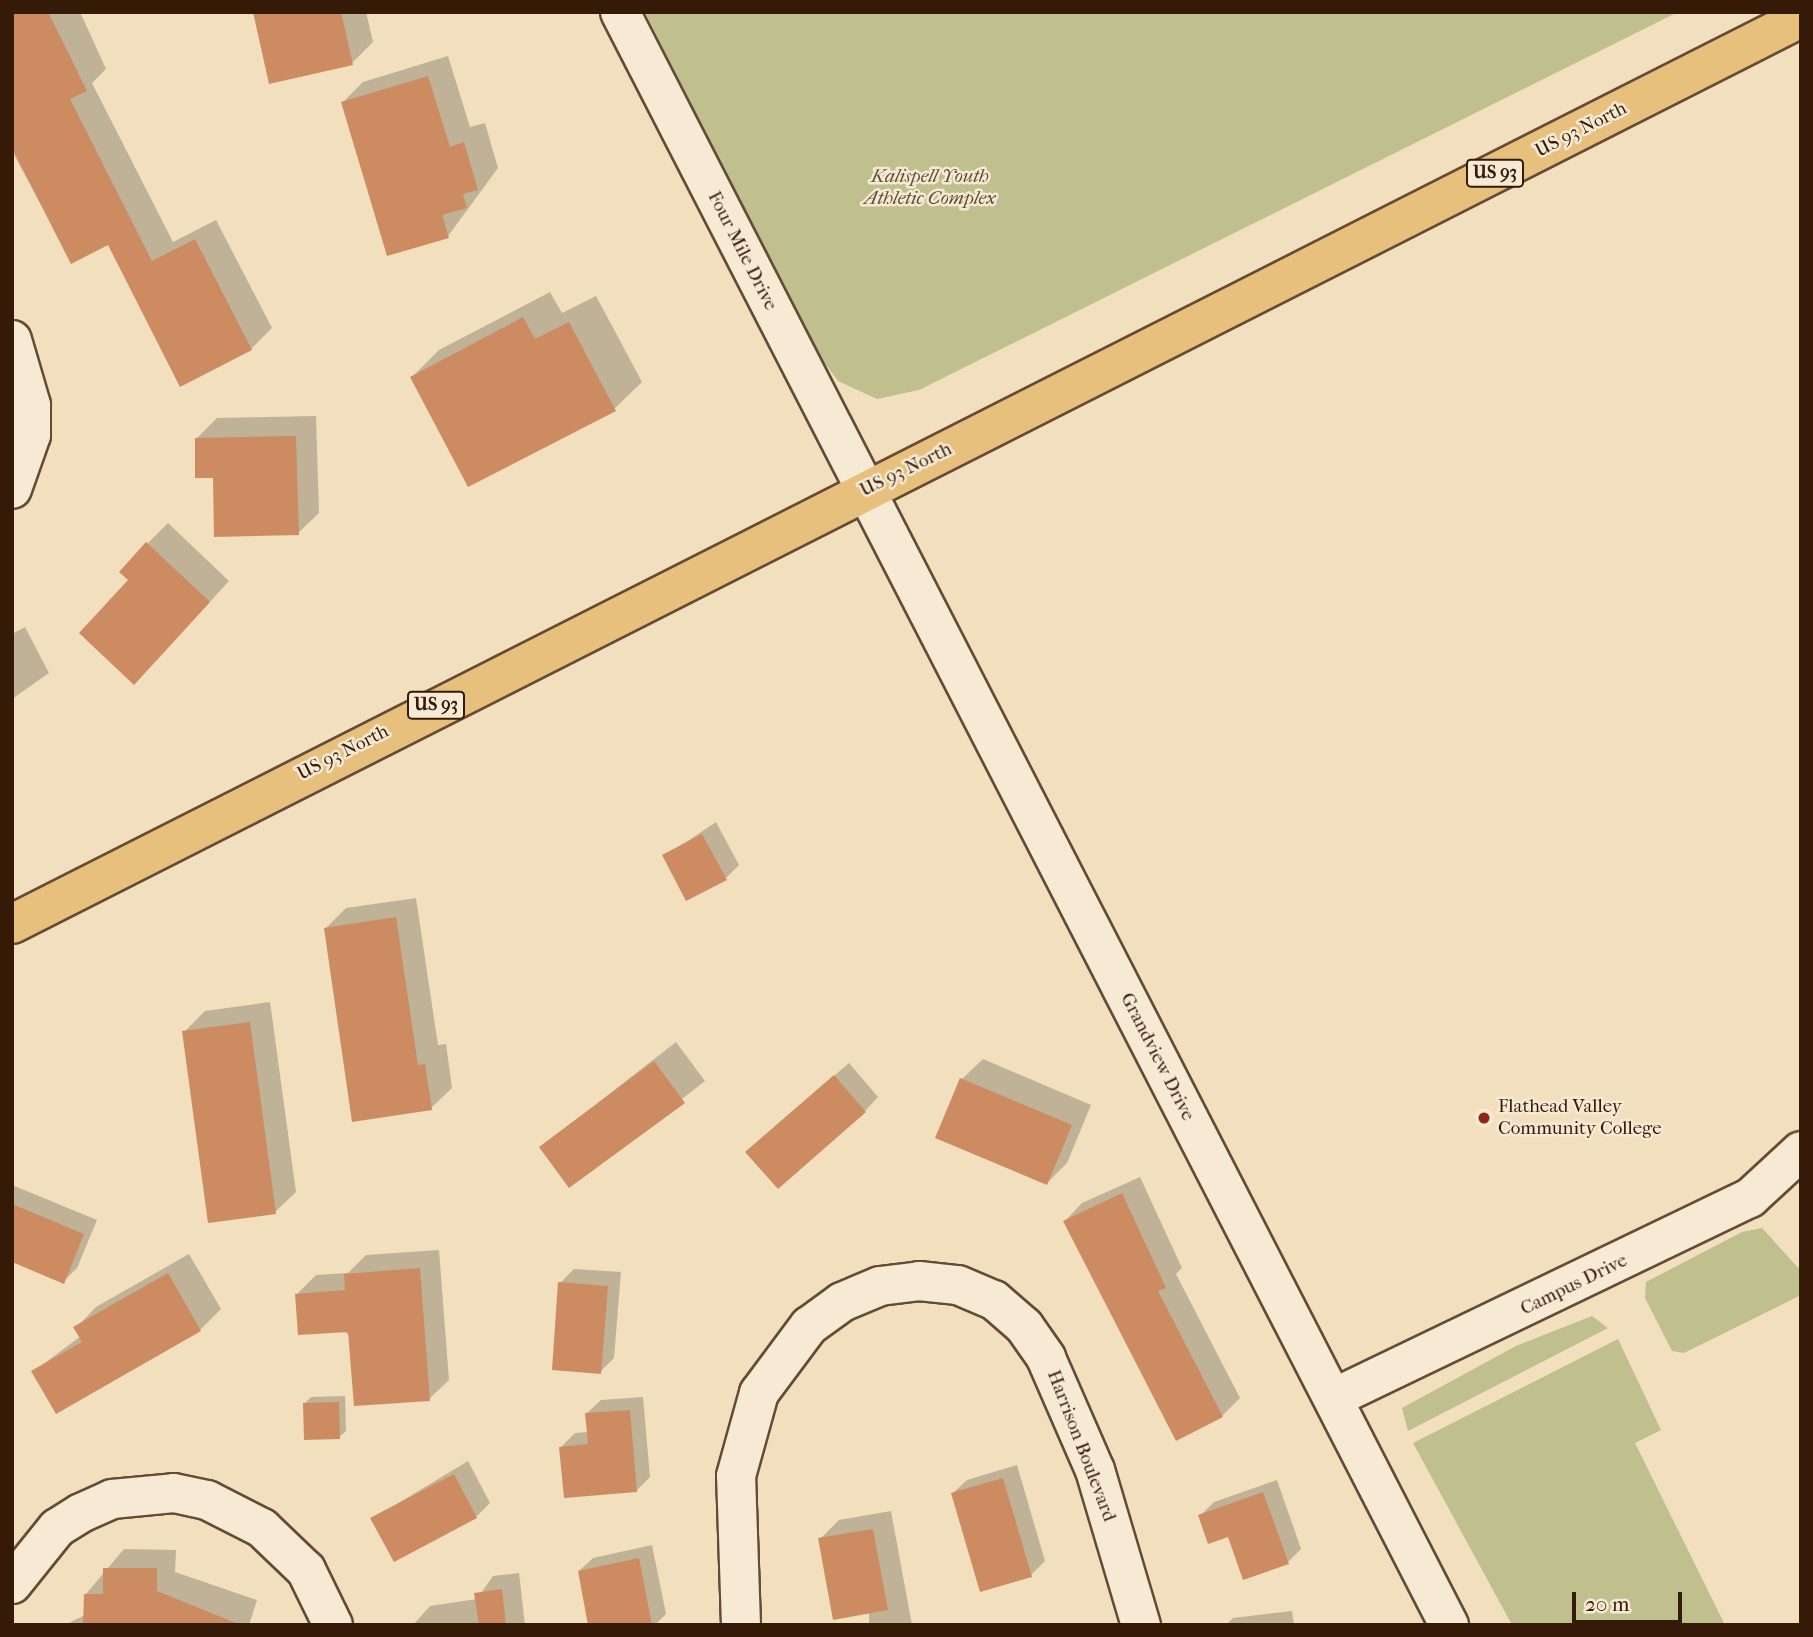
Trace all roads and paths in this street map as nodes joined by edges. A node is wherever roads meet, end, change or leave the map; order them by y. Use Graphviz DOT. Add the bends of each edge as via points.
graph roads {
  1 [pos="620,12"];
  2 [pos="1801,19"];
  3 [pos="12,340"];
  4 [pos="12,489"];
  5 [pos="862,491"];
  6 [pos="12,924"];
  7 [pos="1801,1150"];
  8 [pos="1334,1398"];
  9 [pos="12,1584"];
  10 [pos="333,1625"];
  11 [pos="741,1625"];
  12 [pos="1141,1625"];
  13 [pos="1449,1625"];
  1 -- 5 [label="street, Four Mile Drive"];
  2 -- 5 [label="main road, US 93 North / US 93"];
  3 -- 4 [label="street" via="31,405 31,435"];
  5 -- 6 [label="main road, US 93 North / US 93"];
  5 -- 8 [label="street, Grandview Drive"];
  7 -- 8 [label="street, Campus Drive" via="1750,1198"];
  8 -- 13 [label="street, Grandview Drive"];
  9 -- 10 [label="street" via="57,1528 81,1513 144,1492 174,1493 207,1500 262,1528 306,1570"];
  11 -- 12 [label="street, Harrison Boulevard" via="736,1476 760,1394 809,1326 842,1302 880,1286 919,1280 958,1285 994,1300 1024,1326 1046,1358 1095,1470"];
}
